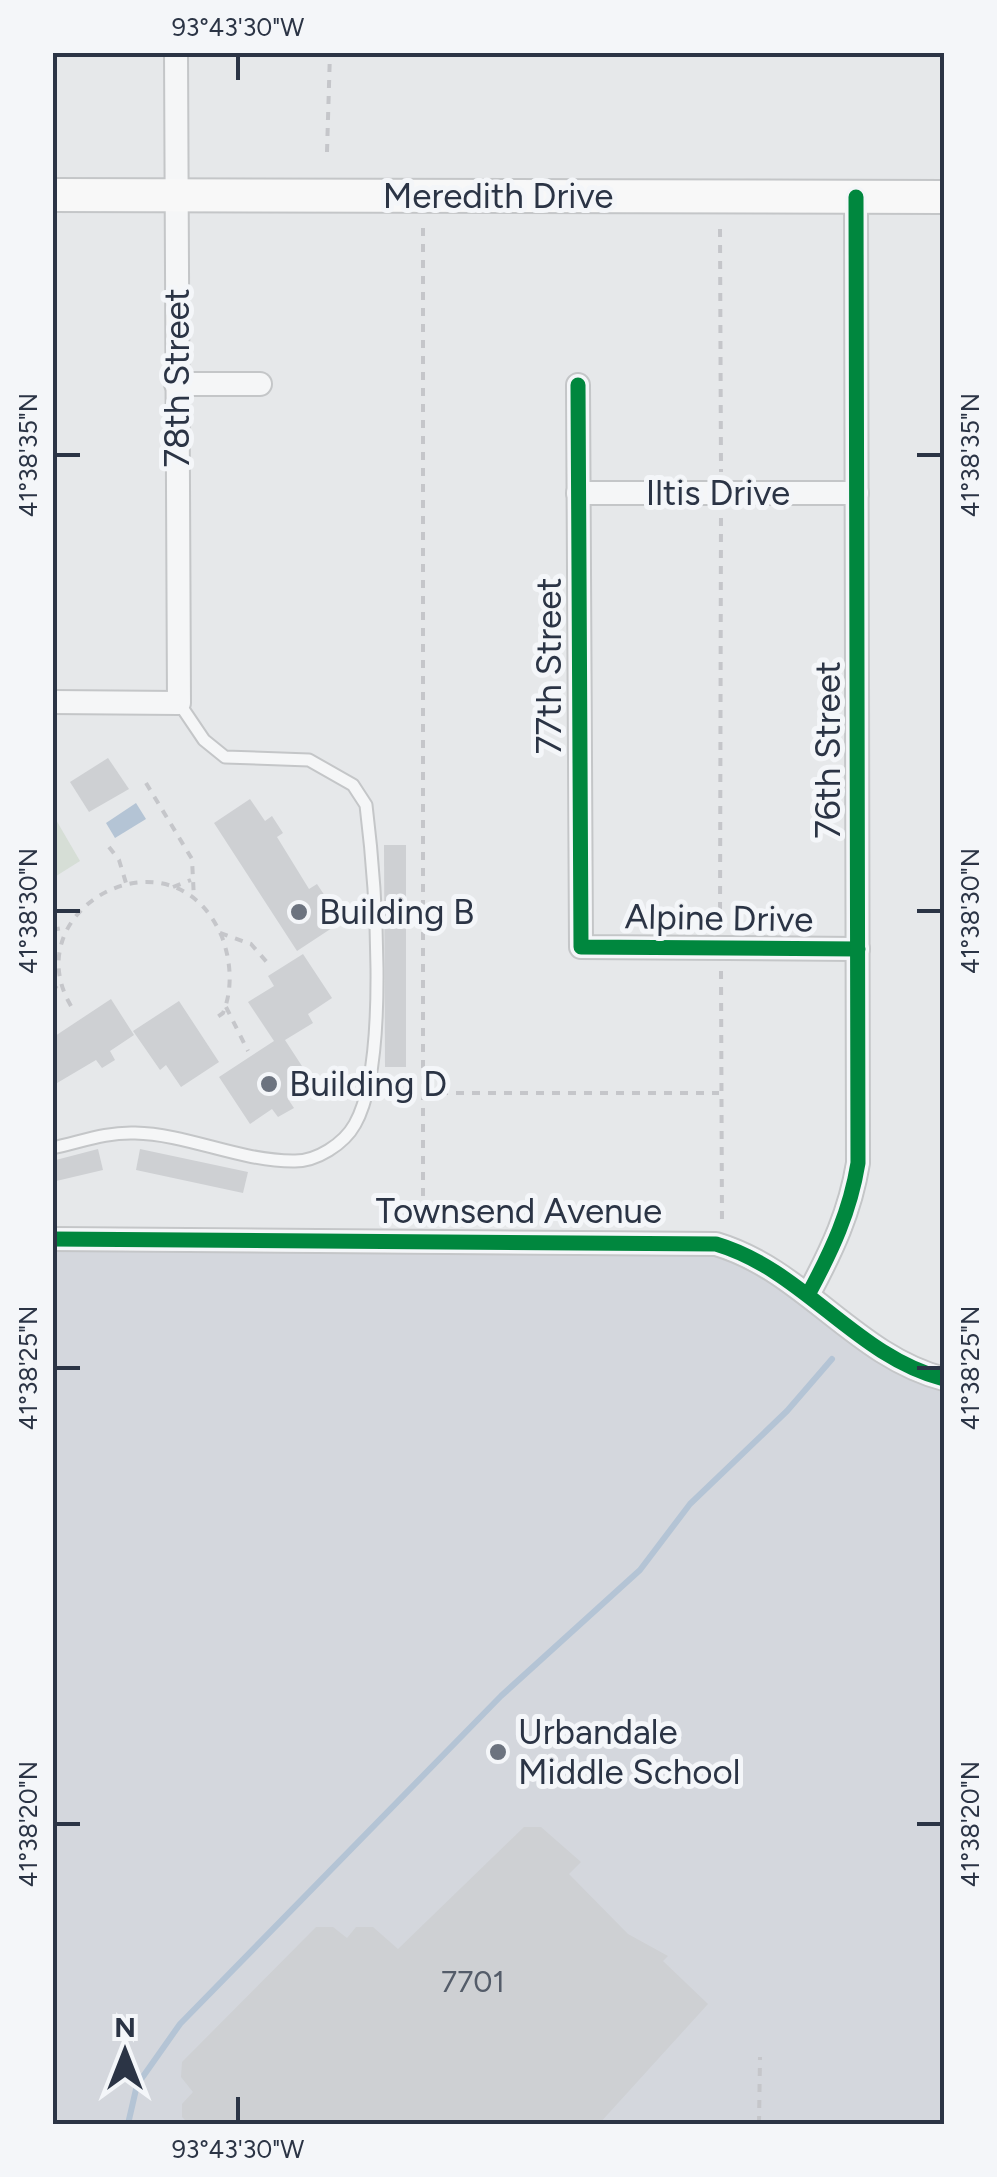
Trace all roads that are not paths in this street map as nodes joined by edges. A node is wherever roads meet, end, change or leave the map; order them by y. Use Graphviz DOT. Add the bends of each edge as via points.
graph roads {
  1 [pos="176,52"];
  2 [pos="52,195"];
  3 [pos="176,196"];
  4 [pos="856,197"];
  5 [pos="944,197"];
  6 [pos="176,384"];
  7 [pos="260,384"];
  8 [pos="578,385"];
  9 [pos="578,493"];
  10 [pos="858,493"];
  11 [pos="52,702"];
  12 [pos="179,703"];
  13 [pos="580,946"];
  14 [pos="858,949"];
  15 [pos="52,1148"];
  16 [pos="52,1239"];
  17 [pos="809,1293"];
  18 [pos="944,1379"];
  1 -- 3 [label="street, 78th Street"];
  2 -- 3 [label="main road, Meredith Drive"];
  3 -- 4 [label="main road, Meredith Drive"];
  3 -- 6 [label="street, 78th Street"];
  4 -- 5 [label="main road, Meredith Drive"];
  4 -- 10 [label="street, 76th Street"];
  6 -- 7 [label="street"];
  6 -- 12 [label="street, 78th Street"];
  8 -- 9 [label="street, 77th Street"];
  9 -- 10 [label="street, Iltis Drive"];
  9 -- 13 [label="street, 77th Street"];
  10 -- 14 [label="street, 76th Street"];
  11 -- 12 [label="street"];
  12 -- 15 [label="lane" via="224,756 309,760 352,784 366,805 375,972 369,1088 354,1126 330,1150 296,1162 139,1132"];
  13 -- 14 [label="street, Alpine Drive"];
  14 -- 17 [label="street, 76th Street" via="858,1164 840,1234"];
  16 -- 17 [label="street, Townsend Avenue" via="634,1240 721,1246"];
  17 -- 18 [label="street, Townsend Avenue" via="890,1358"];
}
